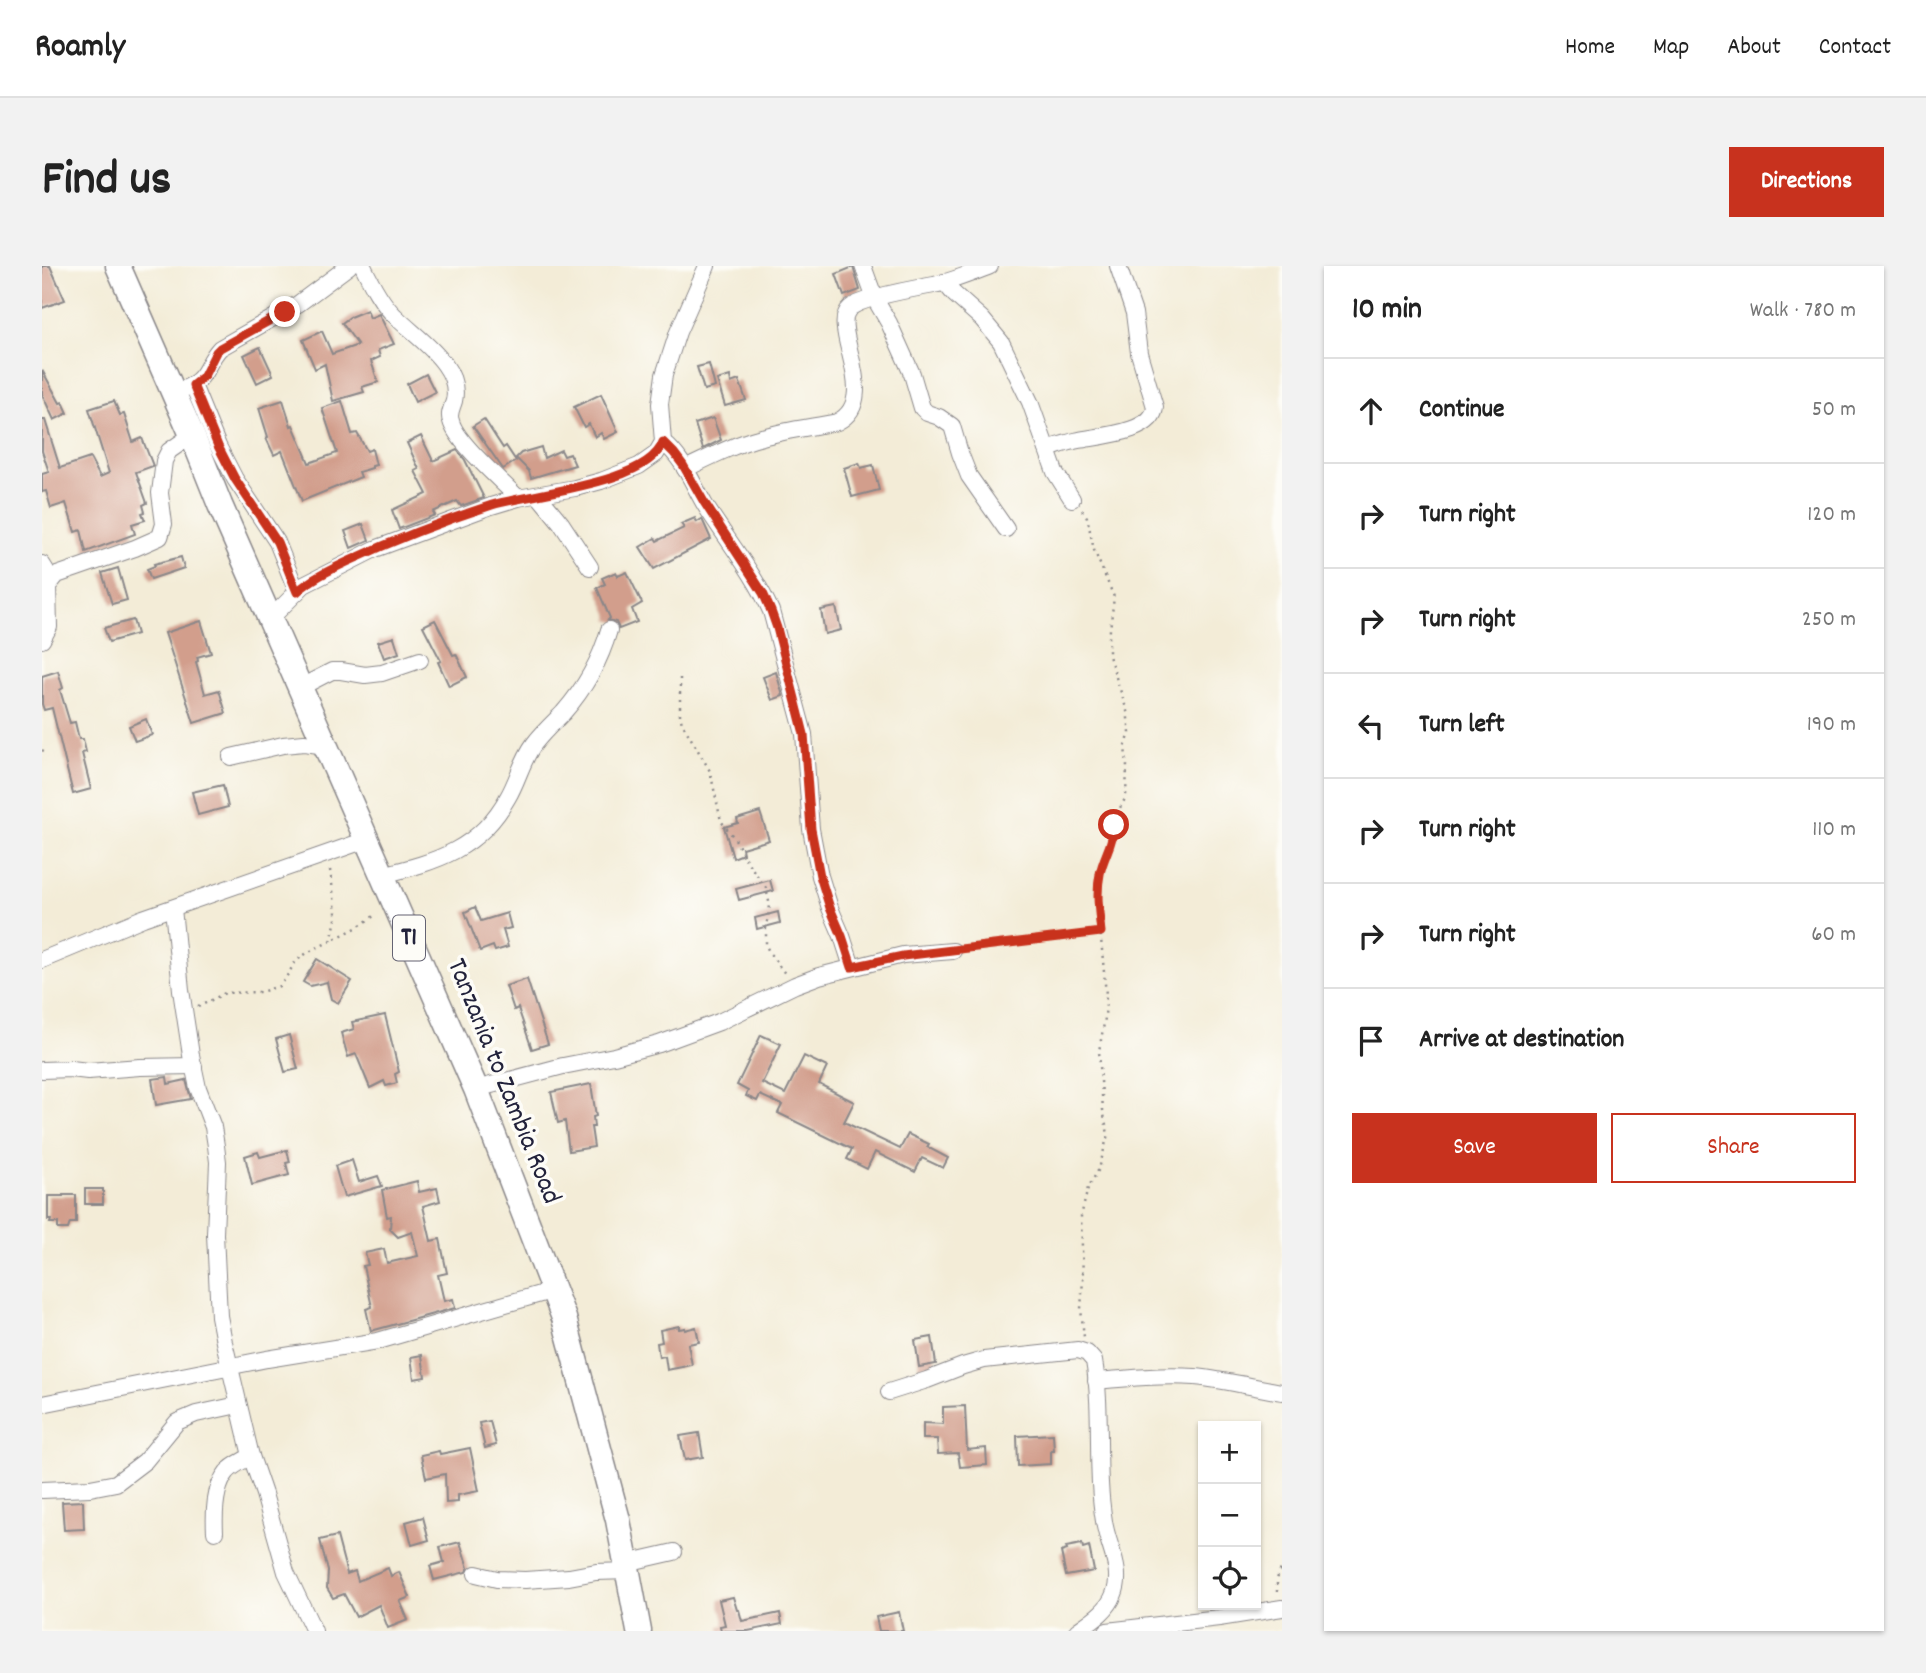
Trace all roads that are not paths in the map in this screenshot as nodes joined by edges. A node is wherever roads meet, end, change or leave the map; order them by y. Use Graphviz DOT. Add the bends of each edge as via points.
graph roads {
  1 [pos="118,266"];
  2 [pos="349,266"];
  3 [pos="363,266"];
  4 [pos="707,266"];
  5 [pos="863,266"];
  6 [pos="990,266"];
  7 [pos="1118,266"];
  8 [pos="944,282"];
  9 [pos="875,299"];
  10 [pos="184,389"];
  11 [pos="192,435"];
  12 [pos="663,442"];
  13 [pos="1047,449"];
  14 [pos="685,469"];
  15 [pos="538,495"];
  16 [pos="518,498"];
  17 [pos="1072,499"];
  18 [pos="1006,529"];
  19 [pos="42,564"];
  20 [pos="590,567"];
  21 [pos="52,580"];
  22 [pos="297,592"];
  23 [pos="271,618"];
  24 [pos="609,630"];
  25 [pos="42,640"];
  26 [pos="420,660"];
  27 [pos="301,687"];
  28 [pos="327,746"];
  29 [pos="231,757"];
  30 [pos="366,840"];
  31 [pos="382,875"];
  32 [pos="173,908"];
  33 [pos="953,951"];
  34 [pos="42,960"];
  35 [pos="852,967"];
  36 [pos="194,1066"];
  37 [pos="42,1070"];
  38 [pos="476,1089"];
  39 [pos="554,1290"];
  40 [pos="230,1367"];
  41 [pos="1096,1381"];
  42 [pos="889,1392"];
  43 [pos="1282,1392"];
  44 [pos="42,1404"];
  45 [pos="238,1405"];
  46 [pos="251,1456"];
  47 [pos="42,1490"];
  48 [pos="215,1532"];
  49 [pos="674,1552"];
  50 [pos="627,1567"];
  51 [pos="476,1574"];
  52 [pos="1279,1608"];
  53 [pos="314,1631"];
  54 [pos="639,1631"];
  55 [pos="1077,1631"];
  56 [pos="1107,1631"];
  1 -- 10 [label="highway, Tanzania to Zambia Road / T1"];
  2 -- 10 [label="street" via="298,304 220,348 204,376"];
  3 -- 16 [label="street" via="393,314 451,375 453,429"];
  4 -- 12 [label="street" via="664,375 660,404"];
  5 -- 9 [label="street"];
  6 -- 8 [label="street"];
  7 -- 13 [label="street" via="1134,313 1155,412 1123,433"];
  8 -- 9 [label="street"];
  8 -- 13 [label="street" via="1001,342"];
  9 -- 14 [label="street" via="846,313 856,402 845,418 756,439"];
  9 -- 18 [label="street" via="912,374 922,408 952,426 969,476"];
  10 -- 11 [label="highway, Tanzania to Zambia Road / T1"];
  10 -- 22 [label="street" via="277,542"];
  11 -- 21 [label="street" via="169,451 164,461 160,537 66,570"];
  11 -- 23 [label="highway, Tanzania to Zambia Road / T1"];
  12 -- 14 [label="street"];
  12 -- 15 [label="street" via="656,454 625,472"];
  13 -- 17 [label="street"];
  14 -- 35 [label="street" via="763,593 777,628 804,734 811,829 820,876"];
  15 -- 16 [label="street"];
  15 -- 20 [label="street"];
  16 -- 22 [label="street" via="375,549"];
  19 -- 21 [label="street"];
  21 -- 25 [label="street" via="48,586 49,627"];
  22 -- 23 [label="street"];
  23 -- 27 [label="highway, Tanzania to Zambia Road / T1"];
  24 -- 31 [label="street" via="594,670 565,711 534,743 492,821 451,853"];
  26 -- 27 [label="street" via="383,673 332,671"];
  27 -- 28 [label="highway, Tanzania to Zambia Road / T1"];
  28 -- 29 [label="street" via="283,745"];
  28 -- 30 [label="highway, Tanzania to Zambia Road / T1"];
  30 -- 31 [label="highway, Tanzania to Zambia Road / T1"];
  30 -- 32 [label="street"];
  31 -- 38 [label="highway, Tanzania to Zambia Road / T1"];
  32 -- 34 [label="street"];
  32 -- 36 [label="street"];
  33 -- 35 [label="street"];
  35 -- 38 [label="street" via="795,985 719,1022 659,1044"];
  36 -- 37 [label="street"];
  36 -- 40 [label="street" via="216,1146 219,1316"];
  38 -- 39 [label="highway, Tanzania to Zambia Road / T1"];
  39 -- 40 [label="street" via="377,1341"];
  39 -- 50 [label="highway, Tanzania to Zambia Road / T1" via="594,1424"];
  40 -- 44 [label="street"];
  40 -- 45 [label="street"];
  41 -- 42 [label="street" via="1094,1361 1078,1350 984,1360"];
  41 -- 43 [label="street" via="1195,1377"];
  41 -- 55 [label="street" via="1103,1520 1118,1578 1108,1606"];
  45 -- 46 [label="street"];
  45 -- 47 [label="street" via="177,1422 145,1461 116,1483"];
  46 -- 48 [label="street" via="226,1474 217,1497"];
  46 -- 53 [label="street" via="286,1572"];
  49 -- 50 [label="street"];
  50 -- 51 [label="street" via="525,1580"];
  50 -- 54 [label="highway, Tanzania to Zambia Road / T1"];
  52 -- 56 [label="street"];
}
